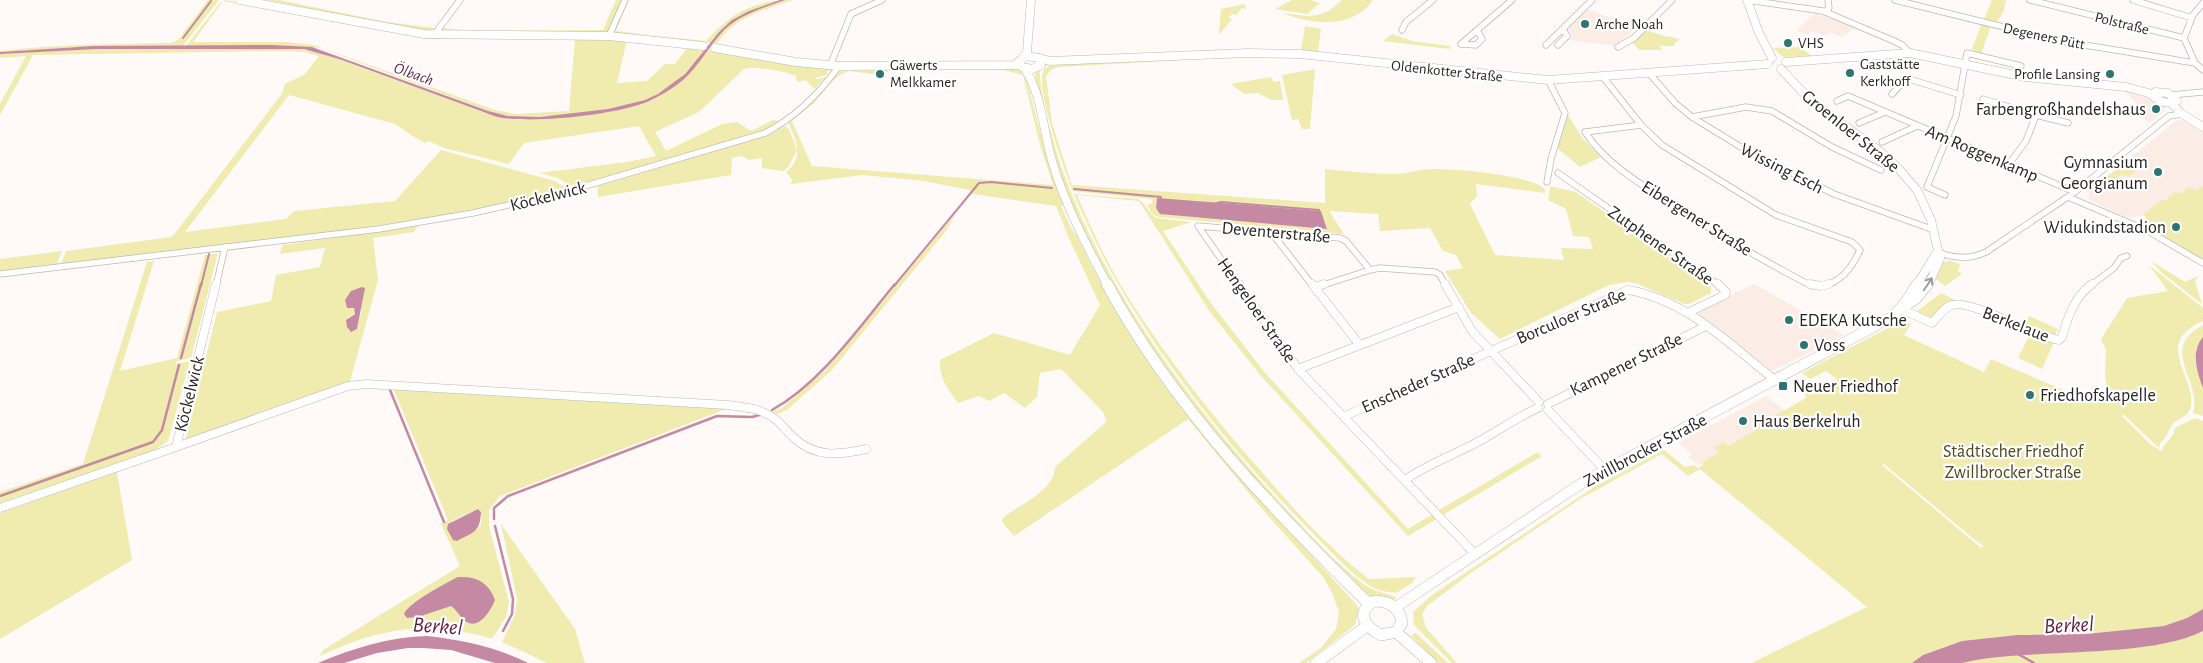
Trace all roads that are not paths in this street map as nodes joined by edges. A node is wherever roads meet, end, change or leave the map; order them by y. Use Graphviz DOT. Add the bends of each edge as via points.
graph roads {
  1 [pos="240,0"];
  2 [pos="460,0"];
  3 [pos="625,0"];
  4 [pos="882,0"];
  5 [pos="1031,0"];
  6 [pos="1432,0"];
  7 [pos="1512,0"];
  8 [pos="1592,0"];
  9 [pos="1672,0"];
  10 [pos="1747,0"];
  11 [pos="1828,0"];
  12 [pos="1896,0"];
  13 [pos="2030,0"];
  14 [pos="2133,0"];
  15 [pos="261,2"];
  16 [pos="2203,3"];
  17 [pos="1825,12"];
  18 [pos="2192,18"];
  19 [pos="1563,29"];
  20 [pos="1402,30"];
  21 [pos="1477,30"];
  22 [pos="434,34"];
  23 [pos="1029,34"];
  24 [pos="609,36"];
  25 [pos="2184,38"];
  26 [pos="1546,45"];
  27 [pos="704,46"];
  28 [pos="1558,46"];
  29 [pos="1618,46"];
  30 [pos="715,48"];
  31 [pos="1910,53"];
  32 [pos="1770,61"];
  33 [pos="1038,62"];
  34 [pos="1786,62"];
  35 [pos="1022,63"];
  36 [pos="2195,63"];
  37 [pos="1967,64"];
  38 [pos="835,66"];
  39 [pos="2021,66"];
  40 [pos="1781,69"];
  41 [pos="2203,70"];
  42 [pos="1649,74"];
  43 [pos="1603,78"];
  44 [pos="1548,80"];
  45 [pos="2203,92"];
  46 [pos="1892,94"];
  47 [pos="2152,94"];
  48 [pos="1960,95"];
  49 [pos="2171,95"];
  50 [pos="1983,98"];
  51 [pos="1036,100"];
  52 [pos="1836,101"];
  53 [pos="2171,103"];
  54 [pos="1885,112"];
  55 [pos="2182,114"];
  56 [pos="2036,115"];
  57 [pos="1692,117"];
  58 [pos="1859,123"];
  59 [pos="2068,123"];
  60 [pos="1641,125"];
  61 [pos="1917,126"];
  62 [pos="2203,127"];
  63 [pos="1948,139"];
  64 [pos="1882,142"];
  65 [pos="2009,164"];
  66 [pos="1881,170"];
  67 [pos="1558,173"];
  68 [pos="1546,182"];
  69 [pos="2075,192"];
  70 [pos="1945,195"];
  71 [pos="2068,197"];
  72 [pos="1198,226"];
  73 [pos="1934,230"];
  74 [pos="1271,232"];
  75 [pos="225,247"];
  76 [pos="1937,252"];
  77 [pos="2127,256"];
  78 [pos="2203,263"];
  79 [pos="1370,270"];
  80 [pos="0,274"];
  81 [pos="1315,287"];
  82 [pos="1459,307"];
  83 [pos="1902,309"];
  84 [pos="1687,313"];
  85 [pos="1706,326"];
  86 [pos="1359,344"];
  87 [pos="1491,351"];
  88 [pos="1298,369"];
  89 [pos="1775,380"];
  90 [pos="1310,382"];
  91 [pos="1538,405"];
  92 [pos="1548,407"];
  93 [pos="1345,416"];
  94 [pos="176,447"];
  95 [pos="866,449"];
  96 [pos="1605,470"];
  97 [pos="1405,480"];
  98 [pos="0,508"];
  99 [pos="1475,554"];
  100 [pos="1369,604"];
  101 [pos="1396,607"];
  102 [pos="1367,626"];
  103 [pos="1396,632"];
  104 [pos="1316,663"];
  105 [pos="1431,663"];
  1 -- 15 [label="main road"];
  2 -- 22 [label="street"];
  3 -- 24 [label="street"];
  4 -- 38 [label="street, Köckelwick" via="851,14"];
  5 -- 23 [label="main road"];
  6 -- 20 [label="street" via="1406,22"];
  7 -- 21 [label="street"];
  8 -- 19 [label="street"];
  9 -- 29 [label="street" via="1634,38"];
  10 -- 17 [label="street"];
  10 -- 32 [label="street"];
  11 -- 17 [label="street" via="1830,7"];
  12 -- 36 [label="street, Degeners Pütt" via="2060,41"];
  13 -- 25 [label="street, Polstraße"];
  14 -- 18 [label="street"];
  15 -- 22 [label="main road" via="381,27"];
  16 -- 18 [label="street"];
  17 -- 31 [label="street" via="1894,41"];
  18 -- 25 [label="street"];
  19 -- 26 [label="street"];
  19 -- 28 [label="street" via="1568,36"];
  22 -- 24 [label="main road"];
  23 -- 33 [label="main road" via="1032,52"];
  23 -- 35 [label="main road"];
  24 -- 27 [label="main road"];
  25 -- 36 [label="street"];
  27 -- 30 [label="street"];
  30 -- 38 [label="main road"];
  31 -- 34 [label="street"];
  31 -- 37 [label="street"];
  32 -- 34 [label="street"];
  32 -- 40 [label="street"];
  32 -- 42 [label="street, Oldenkotter Straße"];
  33 -- 35 [label="main road"];
  33 -- 35 [label="main road"];
  33 -- 44 [label="street, Oldenkotter Straße" via="1248,53 1300,54"];
  33 -- 51 [label="main road"];
  34 -- 40 [label="street" via="1788,67"];
  35 -- 38 [label="main road" via="880,68"];
  35 -- 51 [label="main road"];
  36 -- 41 [label="street"];
  37 -- 39 [label="street" via="1967,53"];
  37 -- 47 [label="street" via="2025,77 2126,87"];
  37 -- 48 [label="street"];
  38 -- 75 [label="street, Köckelwick" via="828,82 806,105 772,130 599,183 515,205 434,220"];
  40 -- 73 [label="street, Groenloer Straße" via="1811,100 1896,165 1921,196"];
  42 -- 43 [label="street, Oldenkotter Straße"];
  42 -- 57 [label="street, Wissing Esch"];
  43 -- 44 [label="street, Oldenkotter Straße"];
  43 -- 60 [label="street"];
  44 -- 68 [label="street" via="1565,113"];
  45 -- 49 [label="street"];
  46 -- 48 [label="street" via="1904,80 1909,79"];
  47 -- 49 [label="street" via="2158,91"];
  47 -- 53 [label="street" via="2158,100"];
  48 -- 63 [label="street"];
  49 -- 53 [label="street" via="2177,100"];
  50 -- 56 [label="street"];
  51 -- 100 [label="main road" via="1050,156 1085,243 1135,330 1175,389 1250,482 1313,551"];
  52 -- 54 [label="street, Am Roggenkamp" via="1848,96"];
  53 -- 55 [label="street"];
  54 -- 58 [label="street"];
  54 -- 61 [label="street, Am Roggenkamp"];
  55 -- 62 [label="street"];
  55 -- 69 [label="street" via="2169,116"];
  56 -- 59 [label="street"];
  56 -- 65 [label="street" via="2026,141"];
  57 -- 66 [label="street" via="1746,107 1772,111 1832,147"];
  57 -- 73 [label="street, Wissing Esch" via="1803,180"];
  60 -- 60 [label="street, Eibergener Straße" via="1590,130 1585,132 1585,137 1623,170 1693,217 1813,286 1822,288 1840,278 1855,262 1860,250 1852,242 1767,210 1668,149"];
  61 -- 63 [label="street, Am Roggenkamp"];
  61 -- 64 [label="street, Am Roggenkamp"];
  63 -- 65 [label="street, Am Roggenkamp"];
  63 -- 70 [label="street" via="1927,187"];
  65 -- 69 [label="street, Am Roggenkamp"];
  67 -- 84 [label="street, Zutphener Straße" via="1726,292 1725,296"];
  69 -- 71 [label="street"];
  71 -- 76 [label="street" via="1977,257 1966,259"];
  71 -- 78 [label="street" via="2146,230"];
  72 -- 74 [label="street, Deventerstraße"];
  72 -- 88 [label="street, Hengeloer Straße"];
  73 -- 76 [label="street, Groenloer Straße"];
  74 -- 79 [label="street, Deventerstraße" via="1340,238"];
  74 -- 81 [label="street"];
  75 -- 80 [label="street, Köckelwick"];
  75 -- 94 [label="street, Köckelwick"];
  76 -- 83 [label="street, Zwillbrocker Straße" via="1940,259 1931,281 1911,304"];
  77 -- 83 [label="street, Berkelaue" via="2084,290 2069,312 2059,340 2038,336 1966,304 1954,304 1932,323"];
  79 -- 81 [label="street"];
  79 -- 82 [label="street" via="1435,272"];
  81 -- 86 [label="street"];
  82 -- 86 [label="street, Hengeloer Straße"];
  82 -- 87 [label="street" via="1472,331"];
  83 -- 89 [label="street, Zwillbrocker Straße" via="1875,328"];
  84 -- 85 [label="street, Borculoer Straße"];
  84 -- 87 [label="street, Borculoer Straße" via="1651,294 1628,290"];
  85 -- 89 [label="street, Borculoer Straße"];
  85 -- 92 [label="street, Kampener Straße"];
  86 -- 88 [label="street, Hengeloer Straße"];
  87 -- 91 [label="street"];
  87 -- 93 [label="street, Enscheder Straße"];
  88 -- 90 [label="street, Hengeloer Straße"];
  89 -- 96 [label="street, Zwillbrocker Straße"];
  90 -- 93 [label="street, Enscheder Straße"];
  91 -- 92 [label="street"];
  91 -- 97 [label="street"];
  92 -- 96 [label="street"];
  93 -- 97 [label="street, Enscheder Straße"];
  94 -- 95 [label="street" via="348,386 366,384 728,405 760,410 776,419 813,452 829,456"];
  94 -- 98 [label="street, Köckelwick"];
  96 -- 99 [label="street, Zwillbrocker Straße"];
  97 -- 99 [label="street, Enscheder Straße"];
  99 -- 101 [label="street, Zwillbrocker Straße"];
  100 -- 101 [label="main road" via="1385,602"];
  100 -- 102 [label="main road" via="1362,616"];
  101 -- 103 [label="main road" via="1402,623"];
  102 -- 103 [label="main road" via="1381,635"];
  102 -- 104 [label="main road"];
  103 -- 105 [label="main road"];
}
